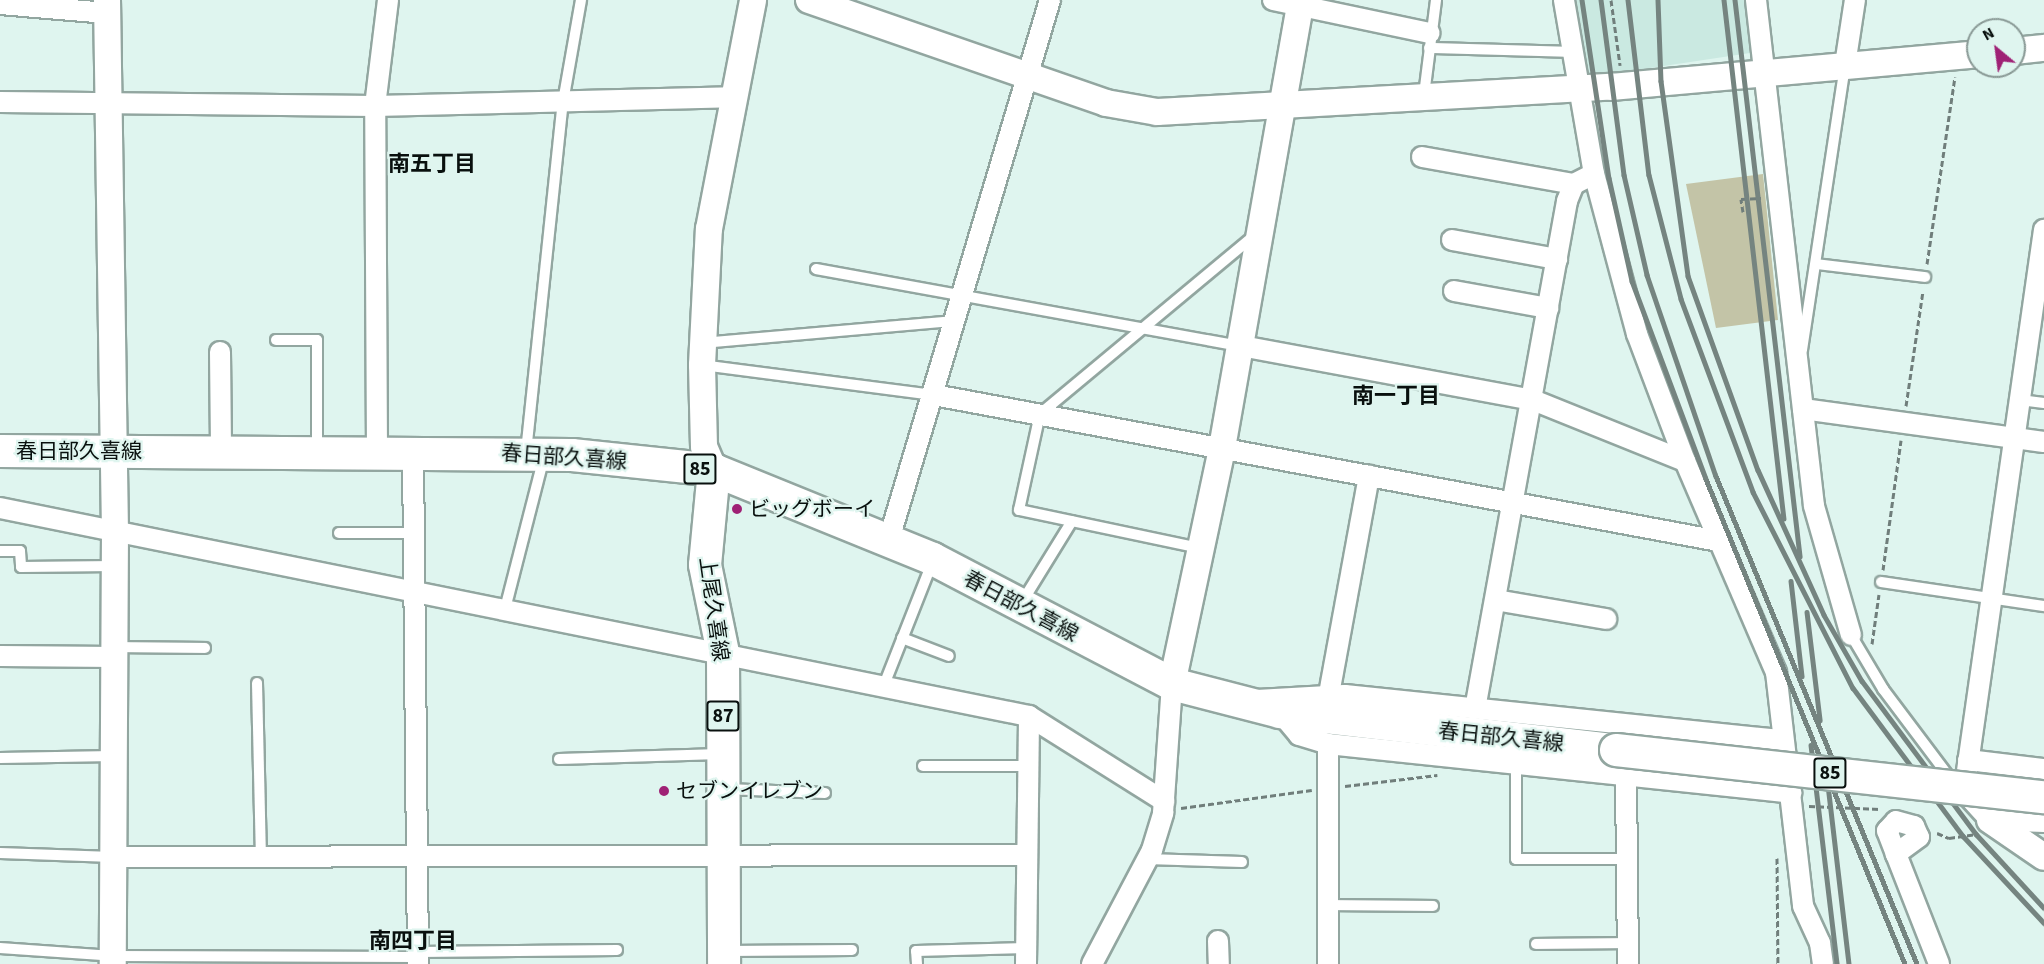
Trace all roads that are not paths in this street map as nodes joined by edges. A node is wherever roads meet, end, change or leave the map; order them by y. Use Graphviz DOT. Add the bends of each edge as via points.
graph roads {
  1 [pos="388,0"];
  2 [pos="581,0"];
  3 [pos="753,0"];
  4 [pos="809,0"];
  5 [pos="1050,0"];
  6 [pos="1273,0"];
  7 [pos="1436,0"];
  8 [pos="1564,0"];
  9 [pos="1756,0"];
  10 [pos="1855,0"];
  11 [pos="1300,3"];
  12 [pos="0,4"];
  13 [pos="107,6"];
  14 [pos="1429,40"];
  15 [pos="2044,48"];
  16 [pos="2026,50"];
  17 [pos="1569,52"];
  18 [pos="1966,55"];
  19 [pos="1845,66"];
  20 [pos="1764,72"];
  21 [pos="1025,76"];
  22 [pos="1576,88"];
  23 [pos="1424,95"];
  24 [pos="731,97"];
  25 [pos="0,102"];
  26 [pos="563,102"];
  27 [pos="109,103"];
  28 [pos="1281,103"];
  29 [pos="375,106"];
  30 [pos="1422,157"];
  31 [pos="1594,174"];
  32 [pos="1574,184"];
  33 [pos="2044,230"];
  34 [pos="1260,231"];
  35 [pos="1452,240"];
  36 [pos="1557,259"];
  37 [pos="1816,264"];
  38 [pos="816,269"];
  39 [pos="1925,278"];
  40 [pos="1454,291"];
  41 [pos="963,294"];
  42 [pos="1548,308"];
  43 [pos="955,321"];
  44 [pos="1140,327"];
  45 [pos="276,340"];
  46 [pos="1241,346"];
  47 [pos="220,352"];
  48 [pos="702,354"];
  49 [pos="1797,364"];
  50 [pos="934,395"];
  51 [pos="1533,400"];
  52 [pos="2020,400"];
  53 [pos="2044,404"];
  54 [pos="1803,409"];
  55 [pos="1040,414"];
  56 [pos="2015,438"];
  57 [pos="2044,441"];
  58 [pos="1222,448"];
  59 [pos="0,451"];
  60 [pos="114,451"];
  61 [pos="221,451"];
  62 [pos="317,451"];
  63 [pos="377,451"];
  64 [pos="413,451"];
  65 [pos="536,454"];
  66 [pos="1685,461"];
  67 [pos="714,470"];
  68 [pos="1369,476"];
  69 [pos="1514,503"];
  70 [pos="0,508"];
  71 [pos="1072,521"];
  72 [pos="115,530"];
  73 [pos="339,533"];
  74 [pos="414,533"];
  75 [pos="889,539"];
  76 [pos="1719,541"];
  77 [pos="1200,548"];
  78 [pos="0,551"];
  79 [pos="933,559"];
  80 [pos="115,567"];
  81 [pos="1881,582"];
  82 [pos="415,591"];
  83 [pos="1991,598"];
  84 [pos="1496,600"];
  85 [pos="1020,605"];
  86 [pos="2044,606"];
  87 [pos="505,609"];
  88 [pos="1606,619"];
  89 [pos="1851,635"];
  90 [pos="902,638"];
  91 [pos="205,648"];
  92 [pos="115,652"];
  93 [pos="723,653"];
  94 [pos="0,656"];
  95 [pos="949,656"];
  96 [pos="257,683"];
  97 [pos="1172,684"];
  98 [pos="884,685"];
  99 [pos="1329,694"];
  100 [pos="1237,704"];
  101 [pos="1475,709"];
  102 [pos="1280,712"];
  103 [pos="1029,716"];
  104 [pos="1783,740"];
  105 [pos="1328,744"];
  106 [pos="723,754"];
  107 [pos="114,756"];
  108 [pos="0,758"];
  109 [pos="559,759"];
  110 [pos="1968,760"];
  111 [pos="1621,762"];
  112 [pos="1516,765"];
  113 [pos="923,766"];
  114 [pos="1028,766"];
  115 [pos="2044,769"];
  116 [pos="1950,778"];
  117 [pos="723,789"];
  118 [pos="1964,792"];
  119 [pos="825,793"];
  120 [pos="1791,793"];
  121 [pos="2044,797"];
  122 [pos="1164,801"];
  123 [pos="1990,820"];
  124 [pos="2044,822"];
  125 [pos="0,853"];
  126 [pos="1896,854"];
  127 [pos="1026,855"];
  128 [pos="261,856"];
  129 [pos="417,856"];
  130 [pos="723,856"];
  131 [pos="113,857"];
  132 [pos="2044,857"];
  133 [pos="1147,859"];
  134 [pos="1628,859"];
  135 [pos="1242,862"];
  136 [pos="1327,905"];
  137 [pos="1433,906"];
  138 [pos="1218,941"];
  139 [pos="1628,943"];
  140 [pos="1536,944"];
  141 [pos="0,948"];
  142 [pos="617,950"];
  143 [pos="852,951"];
  144 [pos="1026,956"];
  145 [pos="418,957"];
  146 [pos="724,957"];
  147 [pos="113,960"];
  148 [pos="917,964"];
  149 [pos="1092,964"];
  150 [pos="1219,964"];
  151 [pos="1328,964"];
  152 [pos="1628,964"];
  153 [pos="1823,964"];
  154 [pos="1939,964"];
  1 -- 29 [label="street"];
  2 -- 26 [label="lane"];
  3 -- 24 [label="street"];
  4 -- 21 [label="street"];
  5 -- 21 [label="street"];
  6 -- 11 [label="street"];
  7 -- 14 [label="lane"];
  8 -- 17 [label="street"];
  9 -- 20 [label="street"];
  10 -- 19 [label="street"];
  11 -- 14 [label="street"];
  11 -- 28 [label="street"];
  12 -- 13 [label="street"];
  13 -- 27 [label="street"];
  14 -- 17 [label="lane"];
  14 -- 23 [label="lane"];
  15 -- 16 [label="street"];
  17 -- 22 [label="street"];
  18 -- 19 [label="street"];
  19 -- 20 [label="street"];
  19 -- 37 [label="lane"];
  20 -- 22 [label="street"];
  20 -- 49 [label="street"];
  21 -- 28 [label="street" via="1126,109 1157,112"];
  21 -- 41 [label="street"];
  22 -- 23 [label="street"];
  22 -- 31 [label="street"];
  23 -- 28 [label="street"];
  24 -- 26 [label="street"];
  24 -- 48 [label="street" via="712,191"];
  25 -- 27 [label="street"];
  26 -- 29 [label="street"];
  26 -- 65 [label="lane"];
  27 -- 29 [label="street"];
  27 -- 60 [label="street"];
  28 -- 34 [label="street"];
  29 -- 63 [label="street"];
  30 -- 32 [label="street"];
  31 -- 32 [label="street"];
  31 -- 66 [label="street" via="1637,334"];
  32 -- 36 [label="street"];
  33 -- 52 [label="street"];
  34 -- 44 [label="lane"];
  34 -- 46 [label="street"];
  35 -- 36 [label="street"];
  36 -- 42 [label="street"];
  37 -- 39 [label="lane"];
  37 -- 49 [label="lane"];
  38 -- 41 [label="lane"];
  40 -- 42 [label="street"];
  41 -- 43 [label="street"];
  41 -- 44 [label="lane"];
  42 -- 51 [label="street"];
  43 -- 48 [label="lane"];
  43 -- 50 [label="street"];
  44 -- 46 [label="lane"];
  44 -- 55 [label="lane"];
  45 -- 62 [label="lane" via="317,340"];
  46 -- 51 [label="street"];
  46 -- 58 [label="street"];
  47 -- 61 [label="street"];
  48 -- 50 [label="lane"];
  48 -- 67 [label="street" via="704,447"];
  49 -- 54 [label="street"];
  50 -- 55 [label="street"];
  50 -- 75 [label="street"];
  51 -- 66 [label="street"];
  51 -- 69 [label="street"];
  52 -- 53 [label="lane"];
  52 -- 56 [label="street"];
  54 -- 56 [label="street"];
  54 -- 89 [label="street" via="1815,513"];
  55 -- 58 [label="street"];
  55 -- 71 [label="lane" via="1019,510"];
  56 -- 57 [label="street"];
  56 -- 83 [label="street"];
  58 -- 68 [label="street"];
  58 -- 77 [label="street"];
  59 -- 60 [label="main road, 春日部久喜線 / 85"];
  60 -- 61 [label="main road, 春日部久喜線 / 85"];
  60 -- 72 [label="street"];
  61 -- 62 [label="main road, 春日部久喜線 / 85"];
  62 -- 63 [label="main road, 春日部久喜線 / 85"];
  63 -- 64 [label="main road, 春日部久喜線 / 85"];
  64 -- 65 [label="main road, 春日部久喜線 / 85"];
  64 -- 74 [label="street"];
  65 -- 67 [label="main road, 春日部久喜線 / 85"];
  65 -- 87 [label="lane"];
  66 -- 76 [label="street"];
  67 -- 75 [label="main road, 春日部久喜線 / 85"];
  67 -- 93 [label="main road, 上尾久喜線 / 87" via="705,565"];
  68 -- 69 [label="street"];
  68 -- 99 [label="street"];
  69 -- 76 [label="street"];
  69 -- 84 [label="street"];
  70 -- 72 [label="street"];
  71 -- 77 [label="lane"];
  71 -- 85 [label="lane"];
  72 -- 80 [label="street"];
  72 -- 82 [label="street"];
  73 -- 74 [label="lane"];
  74 -- 82 [label="street"];
  75 -- 79 [label="main road, 春日部久喜線 / 85"];
  76 -- 104 [label="street" via="1776,672"];
  77 -- 97 [label="street"];
  78 -- 80 [label="lane" via="20,551 21,567"];
  79 -- 85 [label="main road, 春日部久喜線 / 85"];
  79 -- 90 [label="lane"];
  80 -- 92 [label="street"];
  81 -- 83 [label="lane"];
  82 -- 87 [label="street"];
  82 -- 129 [label="street"];
  83 -- 86 [label="lane"];
  83 -- 110 [label="street"];
  84 -- 88 [label="street"];
  84 -- 101 [label="street"];
  85 -- 97 [label="main road, 春日部久喜線 / 85"];
  87 -- 93 [label="street"];
  89 -- 116 [label="lane"];
  90 -- 95 [label="lane"];
  90 -- 98 [label="lane"];
  91 -- 92 [label="lane"];
  92 -- 94 [label="street"];
  92 -- 107 [label="street"];
  93 -- 98 [label="street"];
  93 -- 106 [label="main road, 上尾久喜線 / 87"];
  96 -- 128 [label="lane"];
  97 -- 100 [label="main road, 春日部久喜線 / 85"];
  97 -- 122 [label="street"];
  98 -- 103 [label="street"];
  99 -- 100 [label="street"];
  99 -- 101 [label="street"];
  100 -- 102 [label="main road, 春日部久喜線 / 85"];
  101 -- 104 [label="street"];
  102 -- 105 [label="street" via="1299,735"];
  102 -- 111 [label="main road, 春日部久喜線 / 85"];
  103 -- 114 [label="street"];
  103 -- 122 [label="street"];
  104 -- 120 [label="street"];
  105 -- 112 [label="street"];
  105 -- 136 [label="street"];
  106 -- 109 [label="lane"];
  106 -- 117 [label="main road, 上尾久喜線 / 87"];
  107 -- 108 [label="lane"];
  107 -- 131 [label="street"];
  110 -- 115 [label="street"];
  110 -- 118 [label="street"];
  111 -- 112 [label="street"];
  111 -- 120 [label="street"];
  111 -- 121 [label="main road, 春日部久喜線 / 85, bridge"];
  111 -- 134 [label="street"];
  112 -- 134 [label="lane" via="1516,859"];
  113 -- 114 [label="lane"];
  114 -- 127 [label="street"];
  116 -- 118 [label="street"];
  117 -- 119 [label="lane"];
  117 -- 130 [label="main road, 上尾久喜線 / 87"];
  118 -- 123 [label="street"];
  120 -- 153 [label="street" via="1803,906 1820,943"];
  122 -- 133 [label="street"];
  123 -- 124 [label="street"];
  123 -- 132 [label="street"];
  125 -- 131 [label="lane"];
  126 -- 154 [label="street"];
  127 -- 130 [label="street"];
  127 -- 144 [label="street"];
  128 -- 129 [label="street"];
  128 -- 131 [label="street"];
  129 -- 130 [label="street"];
  129 -- 145 [label="street"];
  130 -- 146 [label="main road, 上尾久喜線 / 87"];
  131 -- 147 [label="street"];
  133 -- 135 [label="lane"];
  133 -- 149 [label="street"];
  134 -- 139 [label="street"];
  136 -- 137 [label="lane"];
  136 -- 151 [label="street"];
  138 -- 150 [label="street"];
  139 -- 140 [label="lane"];
  139 -- 152 [label="street"];
  141 -- 147 [label="lane"];
  142 -- 145 [label="lane"];
  143 -- 146 [label="lane"];
  144 -- 148 [label="lane" via="916,951"];
  145 -- 147 [label="lane"];
}
